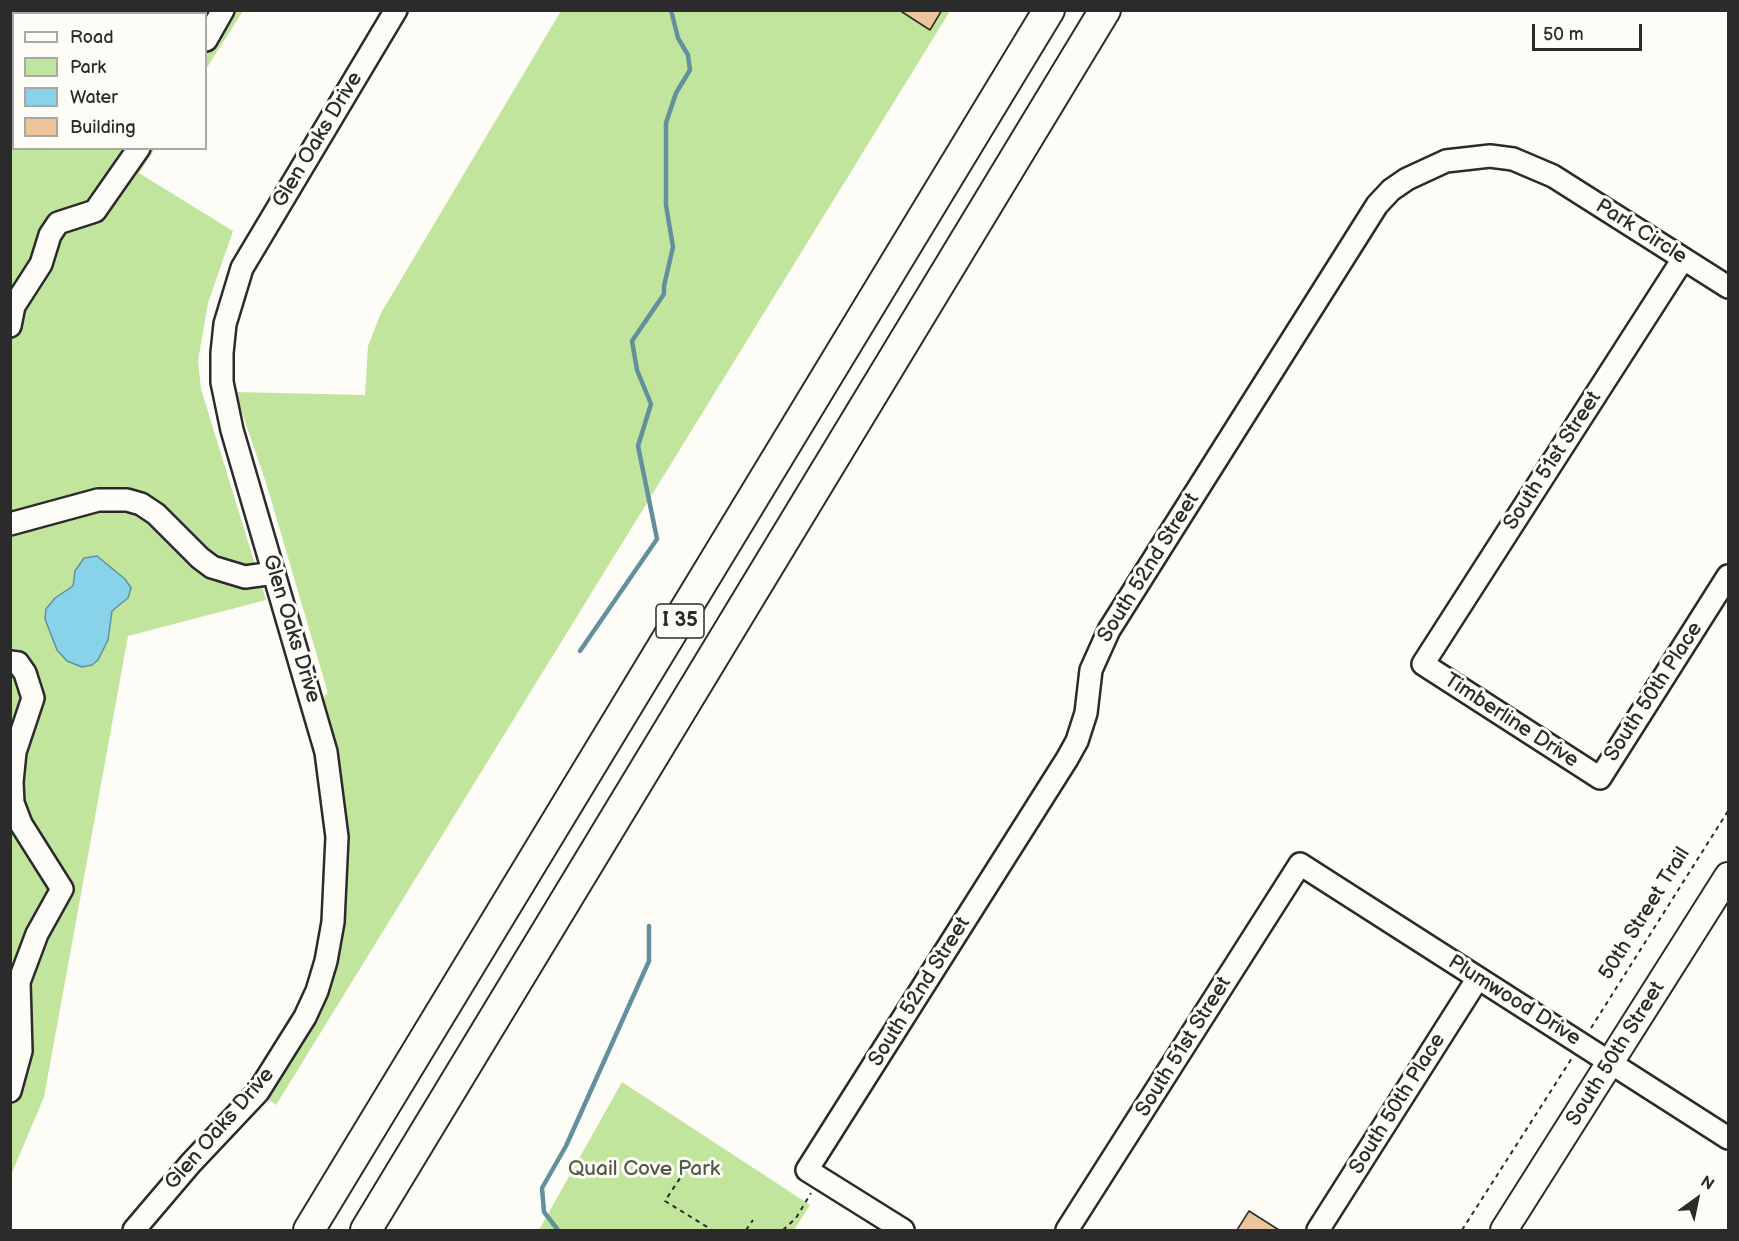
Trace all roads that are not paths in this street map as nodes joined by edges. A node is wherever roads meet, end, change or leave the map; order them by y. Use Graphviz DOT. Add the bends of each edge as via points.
graph roads {
  1 [pos="223,10"];
  2 [pos="396,10"];
  3 [pos="1049,10"];
  4 [pos="1105,10"];
  5 [pos="207,38"];
  6 [pos="138,150"];
  7 [pos="1553,176"];
  8 [pos="1683,259"];
  9 [pos="1728,287"];
  10 [pos="10,326"];
  11 [pos="10,524"];
  12 [pos="274,573"];
  13 [pos="1728,576"];
  14 [pos="10,662"];
  15 [pos="1423,664"];
  16 [pos="1600,778"];
  17 [pos="1300,864"];
  18 [pos="1728,876"];
  19 [pos="1478,978"];
  20 [pos="1611,1062"];
  21 [pos="10,1091"];
  22 [pos="1728,1138"];
  23 [pos="134,1230"];
  24 [pos="309,1230"];
  25 [pos="366,1230"];
  26 [pos="903,1230"];
  27 [pos="1067,1230"];
  28 [pos="1318,1230"];
  29 [pos="1504,1230"];
  1 -- 5 [label="street"];
  2 -- 12 [label="street, Glen Oaks Drive" via="255,242 235,286 225,324 222,382 227,410"];
  3 -- 24 [label="highway, I 35"];
  4 -- 25 [label="highway, I 35"];
  6 -- 10 [label="street" via="96,211 58,223 41,264 14,306"];
  7 -- 8 [label="street, Park Circle"];
  7 -- 26 [label="street, South 52nd Street" via="1513,159 1468,156 1425,168 1391,190 1377,205 1109,630 1092,669 1086,713 1077,741 811,1179"];
  8 -- 9 [label="street, Park Circle"];
  8 -- 15 [label="street, South 51st Street"];
  11 -- 12 [label="street" via="98,500 127,500 156,514 212,567 245,577"];
  12 -- 23 [label="street, Glen Oaks Drive" via="316,712 333,795 336,879 326,961 305,1017 258,1092"];
  13 -- 16 [label="street, South 50th Place"];
  14 -- 21 [label="street" via="18,663 25,672 33,698 15,752 13,803 21,824 62,889 37,934 19,982 21,1051"];
  15 -- 16 [label="street, Timberline Drive"];
  17 -- 19 [label="street, Plumwood Drive"];
  17 -- 27 [label="street, South 51st Street"];
  18 -- 20 [label="main road, South 50th Street"];
  19 -- 20 [label="street, Plumwood Drive"];
  19 -- 28 [label="street, South 50th Place"];
  20 -- 22 [label="street, Plumwood Drive"];
  20 -- 29 [label="main road, South 50th Street"];
}
